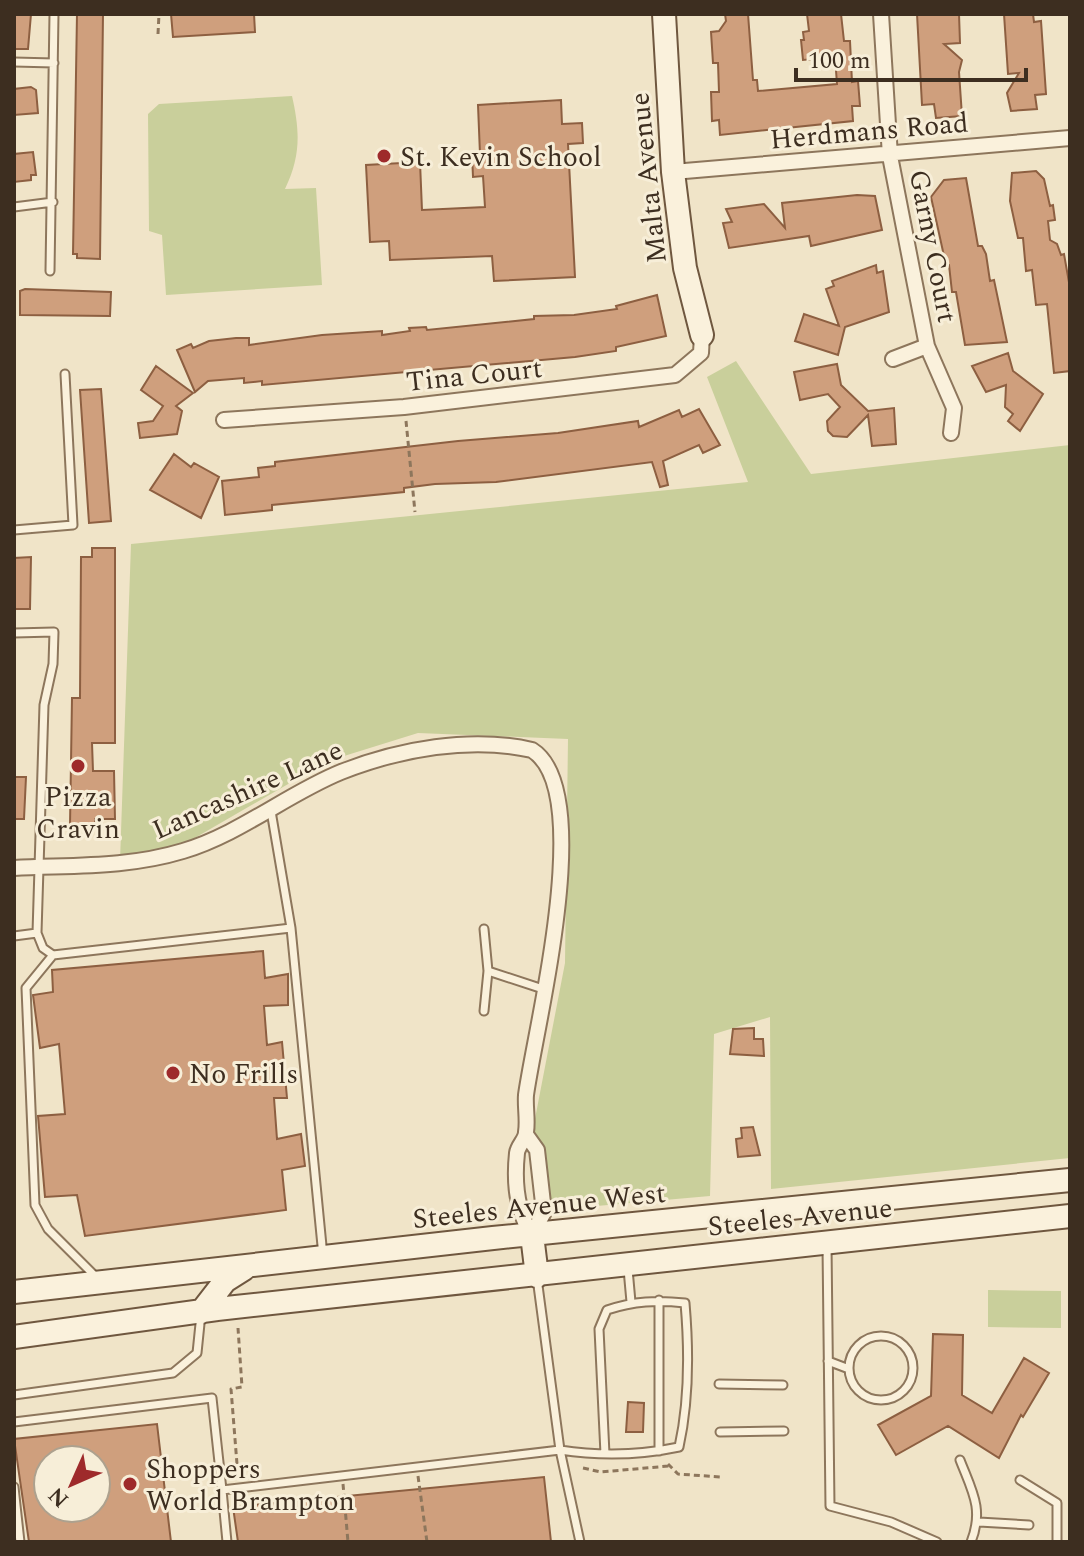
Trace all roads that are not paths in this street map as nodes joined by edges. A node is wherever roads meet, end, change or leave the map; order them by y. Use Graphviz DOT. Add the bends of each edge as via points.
graph roads {
  1 [pos="54,14"];
  2 [pos="664,14"];
  3 [pos="881,14"];
  4 [pos="14,62"];
  5 [pos="54,63"];
  6 [pos="1070,138"];
  7 [pos="890,156"];
  8 [pos="673,172"];
  9 [pos="53,202"];
  10 [pos="14,207"];
  11 [pos="50,271"];
  12 [pos="702,335"];
  13 [pos="927,346"];
  14 [pos="893,359"];
  15 [pos="65,374"];
  16 [pos="224,420"];
  17 [pos="951,433"];
  18 [pos="14,530"];
  19 [pos="14,633"];
  20 [pos="271,811"];
  21 [pos="40,866"];
  22 [pos="14,868"];
  23 [pos="291,928"];
  24 [pos="484,929"];
  25 [pos="37,933"];
  26 [pos="14,936"];
  27 [pos="53,955"];
  28 [pos="488,971"];
  29 [pos="546,990"];
  30 [pos="484,1011"];
  31 [pos="527,1136"];
  32 [pos="1070,1180"];
  33 [pos="824,1207"];
  34 [pos="1070,1216"];
  35 [pos="532,1235"];
  36 [pos="827,1243"];
  37 [pos="323,1256"];
  38 [pos="253,1265"];
  39 [pos="628,1266"];
  40 [pos="537,1276"];
  41 [pos="100,1282"];
  42 [pos="14,1292"];
  43 [pos="659,1300"];
  44 [pos="631,1302"];
  45 [pos="201,1312"];
  46 [pos="14,1337"];
  47 [pos="828,1361"];
  48 [pos="849,1369"];
  49 [pos="719,1384"];
  50 [pos="783,1385"];
  51 [pos="14,1395"];
  52 [pos="14,1422"];
  53 [pos="784,1431"];
  54 [pos="720,1432"];
  55 [pos="560,1450"];
  56 [pos="659,1451"];
  57 [pos="605,1454"];
  58 [pos="960,1460"];
  59 [pos="1020,1480"];
  60 [pos="14,1487"];
  61 [pos="222,1490"];
  62 [pos="979,1522"];
  63 [pos="1029,1525"];
  64 [pos="20,1542"];
  65 [pos="227,1542"];
  66 [pos="580,1542"];
  67 [pos="937,1542"];
  68 [pos="971,1542"];
  69 [pos="1057,1542"];
  1 -- 5 [label="lane"];
  2 -- 8 [label="main road, Malta Avenue"];
  3 -- 7 [label="street, Garny Court"];
  4 -- 5 [label="lane"];
  5 -- 9 [label="lane"];
  6 -- 7 [label="street, Herdmans Road"];
  7 -- 8 [label="street, Herdmans Road"];
  7 -- 13 [label="street, Garny Court"];
  8 -- 12 [label="main road, Malta Avenue" via="685,268"];
  9 -- 10 [label="lane"];
  9 -- 11 [label="lane"];
  12 -- 16 [label="street, Tina Court" via="701,353 675,375 404,407"];
  13 -- 14 [label="street, Garny Court"];
  13 -- 17 [label="street, Garny Court" via="954,408"];
  15 -- 18 [label="lane" via="73,525"];
  19 -- 21 [label="lane" via="54,632 44,705"];
  20 -- 21 [label="street, Lancashire Lane" via="186,850 130,865"];
  20 -- 23 [label="lane"];
  20 -- 29 [label="street, Lancashire Lane" via="340,772 426,747 525,748 544,757 555,776 560,803 555,947"];
  21 -- 22 [label="street, Lancashire Lane"];
  21 -- 25 [label="lane"];
  23 -- 27 [label="lane"];
  23 -- 37 [label="lane"];
  24 -- 28 [label="lane"];
  25 -- 26 [label="lane"];
  25 -- 27 [label="lane"];
  27 -- 41 [label="lane" via="26,988 35,1205 48,1229"];
  28 -- 29 [label="lane"];
  28 -- 30 [label="lane"];
  29 -- 31 [label="street, Lancashire Lane" via="526,1098"];
  31 -- 35 [label="street, Lancashire Lane" via="537,1150 544,1212"];
  31 -- 35 [label="street, Lancashire Lane" via="517,1150 520,1216"];
  32 -- 33 [label="main road, Steeles Avenue West"];
  33 -- 35 [label="main road, Steeles Avenue West"];
  33 -- 36 [label="main road"];
  34 -- 36 [label="main road, Steeles Avenue"];
  35 -- 37 [label="main road, Steeles Avenue West"];
  35 -- 40 [label="main road"];
  36 -- 39 [label="main road, Steeles Avenue"];
  36 -- 47 [label="lane"];
  37 -- 38 [label="main road, Steeles Avenue West"];
  38 -- 41 [label="main road, Steeles Avenue West"];
  38 -- 45 [label="main road" via="225,1281"];
  39 -- 40 [label="main road, Steeles Avenue"];
  39 -- 44 [label="lane"];
  40 -- 45 [label="main road"];
  40 -- 55 [label="lane"];
  41 -- 42 [label="main road, Steeles Avenue West"];
  43 -- 44 [label="lane"];
  43 -- 56 [label="lane"];
  43 -- 56 [label="lane" via="685,1303 687,1330 679,1447"];
  44 -- 57 [label="lane" via="607,1310 599,1329"];
  45 -- 46 [label="main road"];
  45 -- 51 [label="lane" via="197,1353 173,1373"];
  47 -- 48 [label="lane"];
  47 -- 67 [label="lane" via="830,1506 891,1522"];
  48 -- 48 [label="lane" via="859,1392 883,1401 905,1391 914,1367 904,1345 880,1336 858,1346"];
  49 -- 50 [label="lane"];
  52 -- 61 [label="lane" via="212,1398"];
  53 -- 54 [label="lane"];
  55 -- 57 [label="lane"];
  55 -- 61 [label="lane"];
  55 -- 66 [label="lane"];
  56 -- 57 [label="lane"];
  58 -- 62 [label="lane"];
  59 -- 69 [label="lane" via="1057,1503"];
  60 -- 64 [label="lane"];
  61 -- 65 [label="lane"];
  62 -- 63 [label="lane"];
  62 -- 68 [label="lane"];
}
